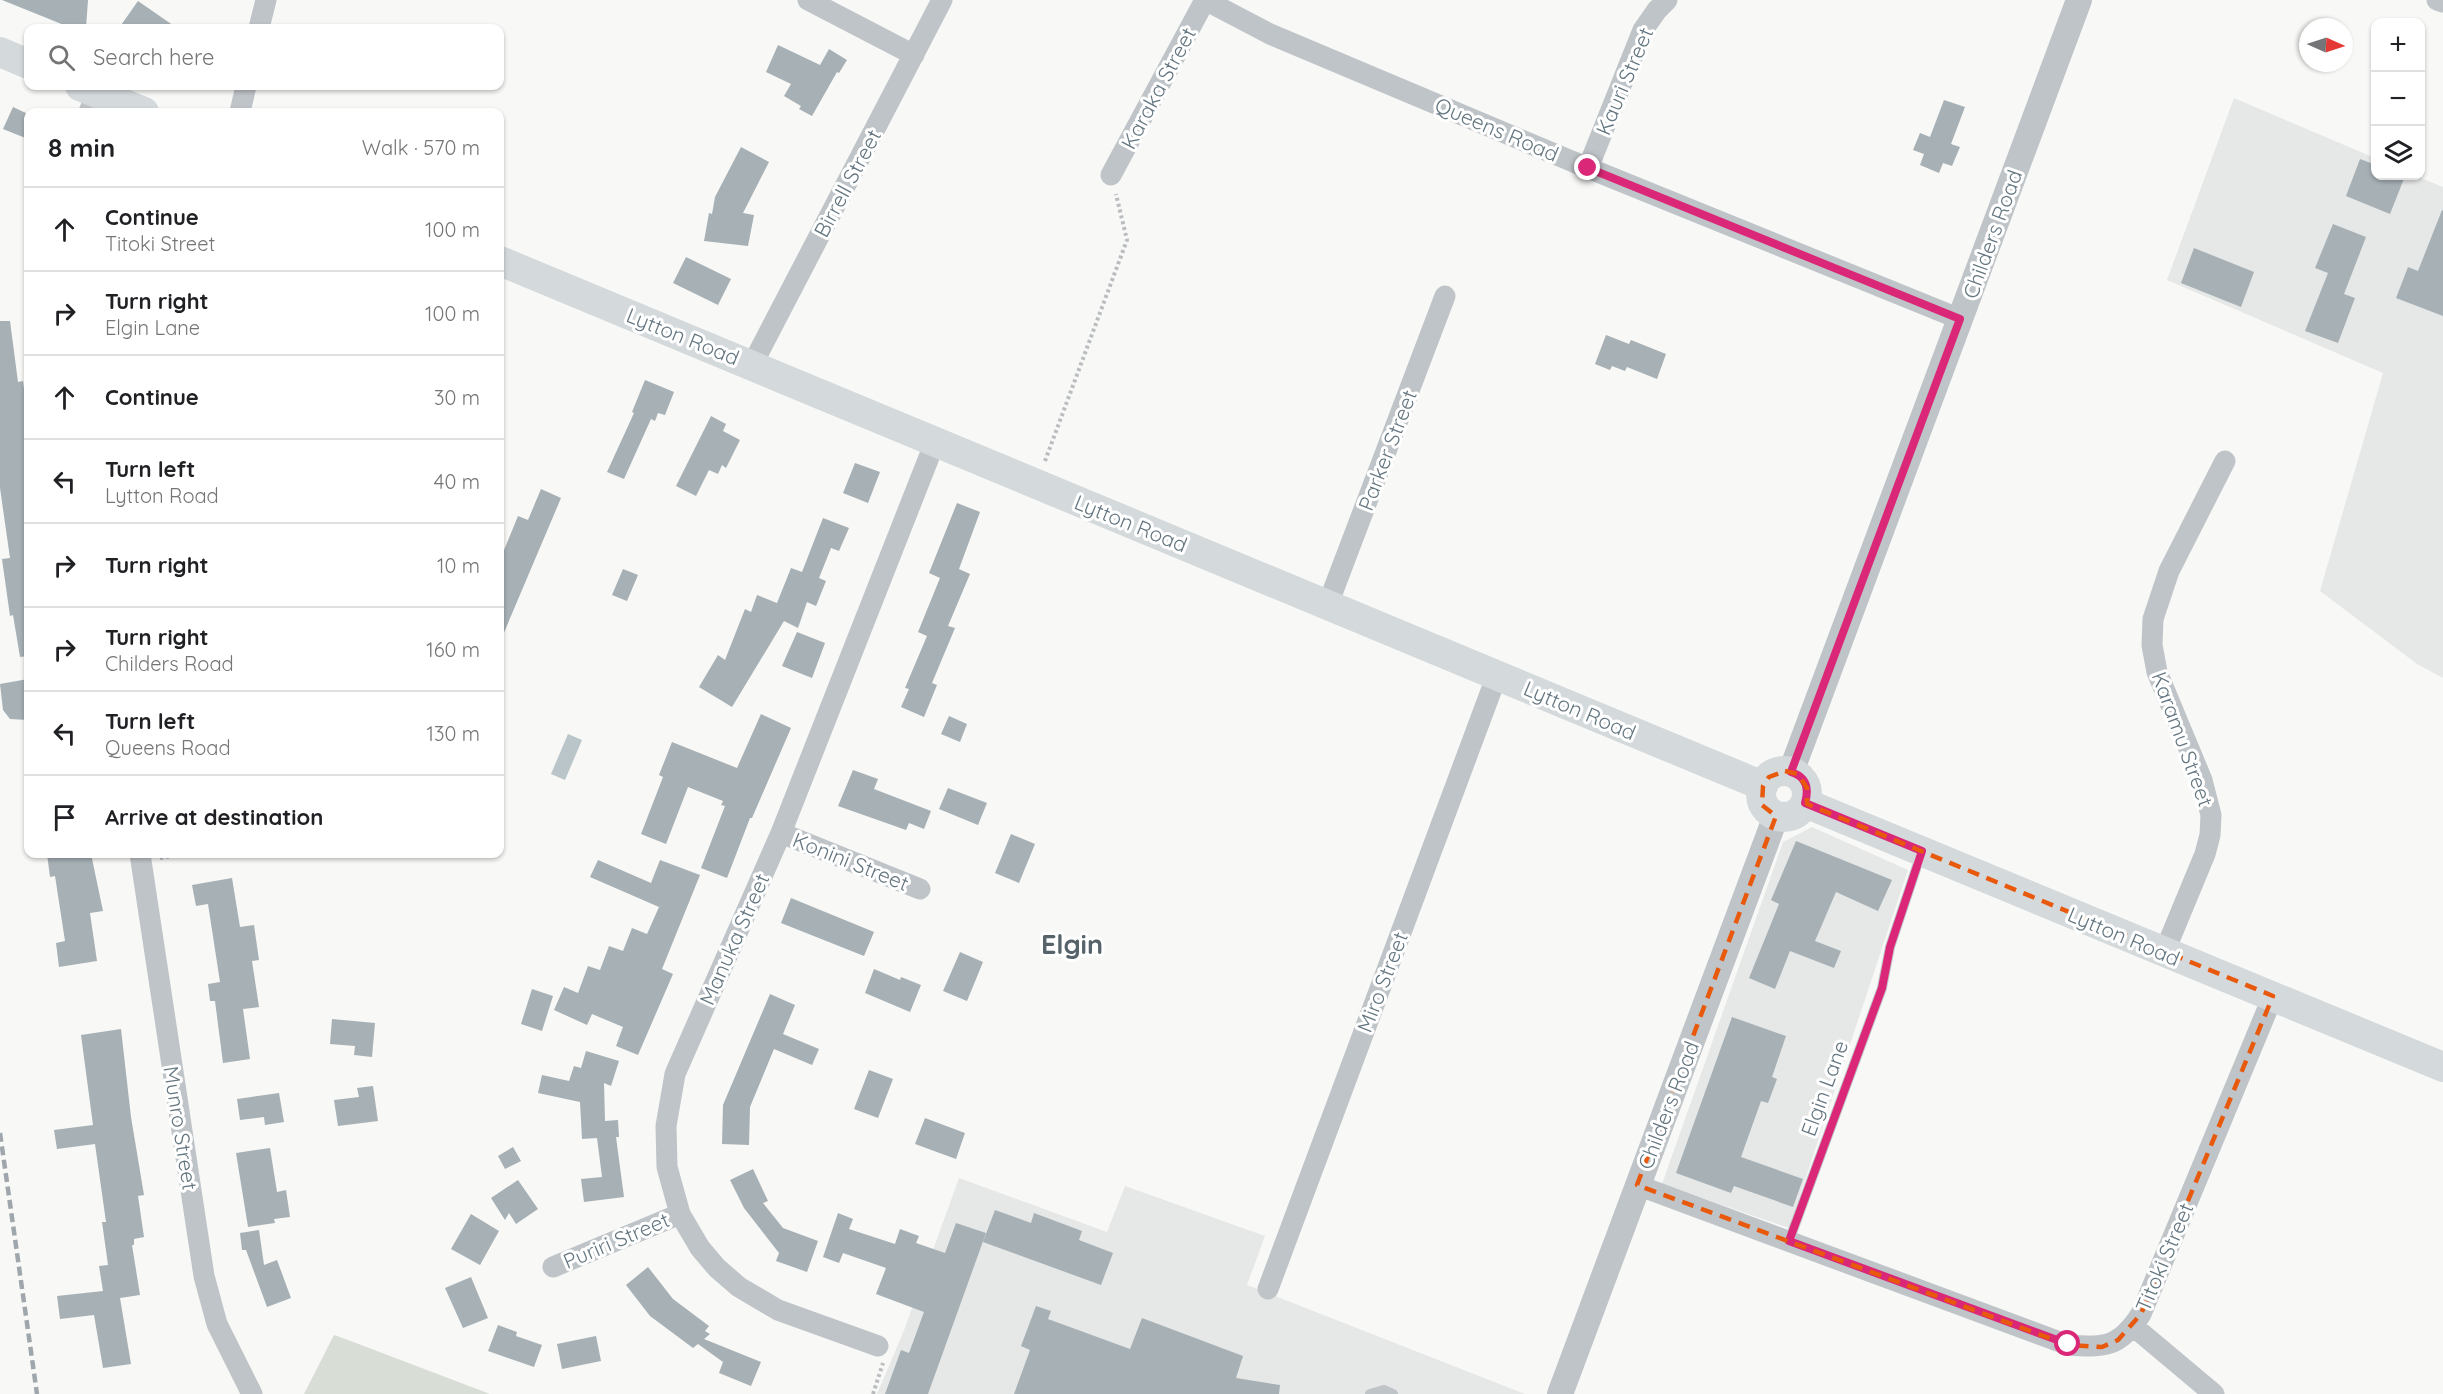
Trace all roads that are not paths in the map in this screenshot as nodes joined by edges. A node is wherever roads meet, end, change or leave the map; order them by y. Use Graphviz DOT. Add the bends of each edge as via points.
graph roads {
  1 [pos="266,0"];
  2 [pos="808,0"];
  3 [pos="942,0"];
  4 [pos="1205,0"];
  5 [pos="1667,0"];
  6 [pos="2079,0"];
  7 [pos="2437,0"];
  8 [pos="2443,2"];
  9 [pos="260,24"];
  10 [pos="0,52"];
  11 [pos="914,55"];
  12 [pos="24,62"];
  13 [pos="245,90"];
  14 [pos="89,97"];
  15 [pos="129,108"];
  16 [pos="241,108"];
  17 [pos="1588,168"];
  18 [pos="1111,175"];
  19 [pos="504,263"];
  20 [pos="1445,296"];
  21 [pos="1960,319"];
  22 [pos="752,365"];
  23 [pos="935,441"];
  24 [pos="2225,461"];
  25 [pos="1328,604"];
  26 [pos="1497,675"];
  27 [pos="1791,772"];
  28 [pos="1763,786"];
  29 [pos="1805,803"];
  30 [pos="1776,816"];
  31 [pos="781,833"];
  32 [pos="1922,851"];
  33 [pos="141,858"];
  34 [pos="920,889"];
  35 [pos="2164,953"];
  36 [pos="2273,996"];
  37 [pos="2443,1067"];
  38 [pos="1638,1185"];
  39 [pos="680,1214"];
  40 [pos="1789,1241"];
  41 [pos="553,1267"];
  42 [pos="1268,1289"];
  43 [pos="2133,1326"];
  44 [pos="878,1346"];
  45 [pos="252,1394"];
  46 [pos="1371,1394"];
  47 [pos="1393,1394"];
  48 [pos="1560,1394"];
  49 [pos="2214,1394"];
  1 -- 9 [label="street"];
  2 -- 11 [label="street"];
  3 -- 11 [label="street, Birrell Street"];
  4 -- 17 [label="street, Queens Road" via="1270,34"];
  4 -- 18 [label="street, Karaka Street"];
  5 -- 17 [label="street, Kauri Street" via="1643,30"];
  6 -- 21 [label="street, Childers Road"];
  7 -- 8 [label="street"];
  10 -- 12 [label="main road"];
  11 -- 22 [label="street, Birrell Street"];
  13 -- 16 [label="street"];
  14 -- 15 [label="main road"];
  17 -- 21 [label="street, Queens Road"];
  19 -- 22 [label="main road, Lytton Road"];
  20 -- 25 [label="street, Parker Street"];
  21 -- 27 [label="street, Childers Road"];
  22 -- 23 [label="main road, Lytton Road"];
  23 -- 25 [label="main road, Lytton Road"];
  23 -- 31 [label="street, Manuka Street"];
  24 -- 35 [label="street, Karamu Street" via="2169,571 2153,619 2157,672 2202,780 2211,815 2205,855"];
  25 -- 26 [label="main road, Lytton Road"];
  26 -- 28 [label="main road, Lytton Road"];
  26 -- 42 [label="street, Miro Street"];
  27 -- 28 [label="main road" via="1778,772"];
  27 -- 29 [label="main road" via="1804,779 1808,788"];
  28 -- 30 [label="main road" via="1762,805"];
  29 -- 30 [label="main road" via="1788,817"];
  29 -- 32 [label="main road, Lytton Road"];
  30 -- 38 [label="street, Childers Road"];
  31 -- 34 [label="street, Konini Street"];
  31 -- 39 [label="street, Manuka Street" via="675,1074 666,1126 667,1167"];
  32 -- 35 [label="main road, Lytton Road"];
  32 -- 40 [label="lane, Elgin Lane" via="1890,947 1882,988"];
  33 -- 45 [label="street, Munro Street" via="204,1276 216,1324"];
  35 -- 36 [label="main road, Lytton Road"];
  36 -- 37 [label="main road, Lytton Road"];
  36 -- 43 [label="street, Titoki Street"];
  38 -- 40 [label="street, Titoki Street"];
  38 -- 48 [label="street, Childers Road"];
  39 -- 41 [label="street, Puriri Street"];
  39 -- 44 [label="street, Manuka Street" via="700,1248 739,1287 778,1310"];
  40 -- 43 [label="street, Titoki Street" via="2068,1344 2102,1347 2118,1340"];
  43 -- 49 [label="street"];
  46 -- 47 [label="lane" via="1384,1389"];
}
